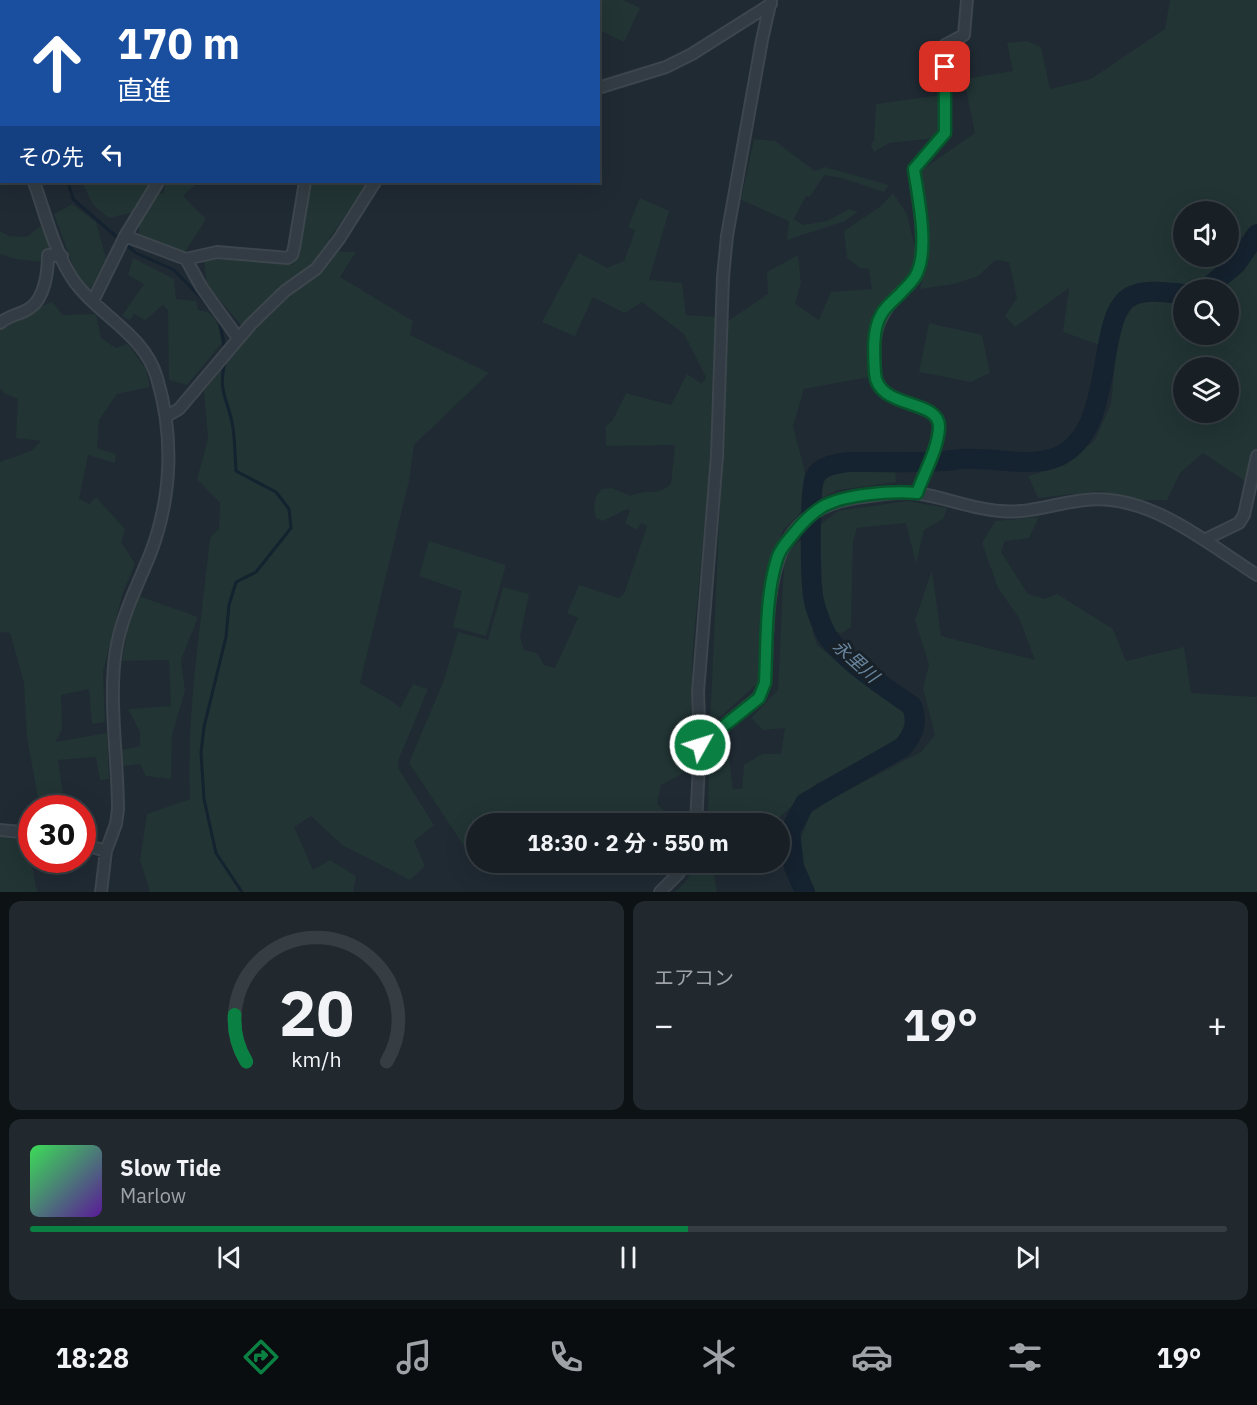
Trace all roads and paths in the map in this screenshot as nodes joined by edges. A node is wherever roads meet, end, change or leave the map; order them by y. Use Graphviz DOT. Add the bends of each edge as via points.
graph roads {
  1 [pos="967,0"];
  2 [pos="773,1"];
  3 [pos="600,87"];
  4 [pos="34,183"];
  5 [pos="157,183"];
  6 [pos="305,183"];
  7 [pos="374,183"];
  8 [pos="123,241"];
  9 [pos="62,256"];
  10 [pos="186,259"];
  11 [pos="93,301"];
  12 [pos="0,324"];
  13 [pos="238,338"];
  14 [pos="167,416"];
  15 [pos="1257,456"];
  16 [pos="917,493"];
  17 [pos="1204,540"];
  18 [pos="1257,575"];
  19 [pos="700,745"];
  20 [pos="697,813"];
  21 [pos="0,830"];
  22 [pos="18,832"];
  23 [pos="96,848"];
  24 [pos="106,851"];
  25 [pos="679,873"];
  26 [pos="101,892"];
  27 [pos="660,892"];
  1 -- 16 [label="street" via="964,35 945,45 945,133 914,169 920,216 920,267 881,315 875,332 875,376 880,387 889,396 936,416 939,429"];
  2 -- 3 [label="street" via="666,67"];
  2 -- 19 [label="street" via="762,40 727,236 717,456 698,692"];
  4 -- 9 [label="street"];
  5 -- 8 [label="street"];
  6 -- 10 [label="street" via="294,248 288,258 217,252"];
  7 -- 13 [label="street" via="316,269 285,291"];
  8 -- 10 [label="street"];
  8 -- 11 [label="street"];
  9 -- 11 [label="street" via="72,278"];
  9 -- 12 [label="street" via="48,255 48,270 37,302"];
  10 -- 13 [label="street"];
  11 -- 14 [label="street" via="132,336 150,361"];
  13 -- 14 [label="street" via="179,409"];
  14 -- 24 [label="street" via="169,473 162,518 121,626 115,653 118,809"];
  15 -- 17 [label="street" via="1244,515 1239,522"];
  16 -- 17 [label="street" via="999,511 1028,512 1085,500 1123,502 1158,514"];
  16 -- 19 [label="street" via="837,500 805,519 777,559 763,691"];
  17 -- 18 [label="street"];
  19 -- 20 [label="street"];
  21 -- 22 [label="street"];
  23 -- 24 [label="street"];
  24 -- 26 [label="street"];
  25 -- 27 [label="street"];
}
